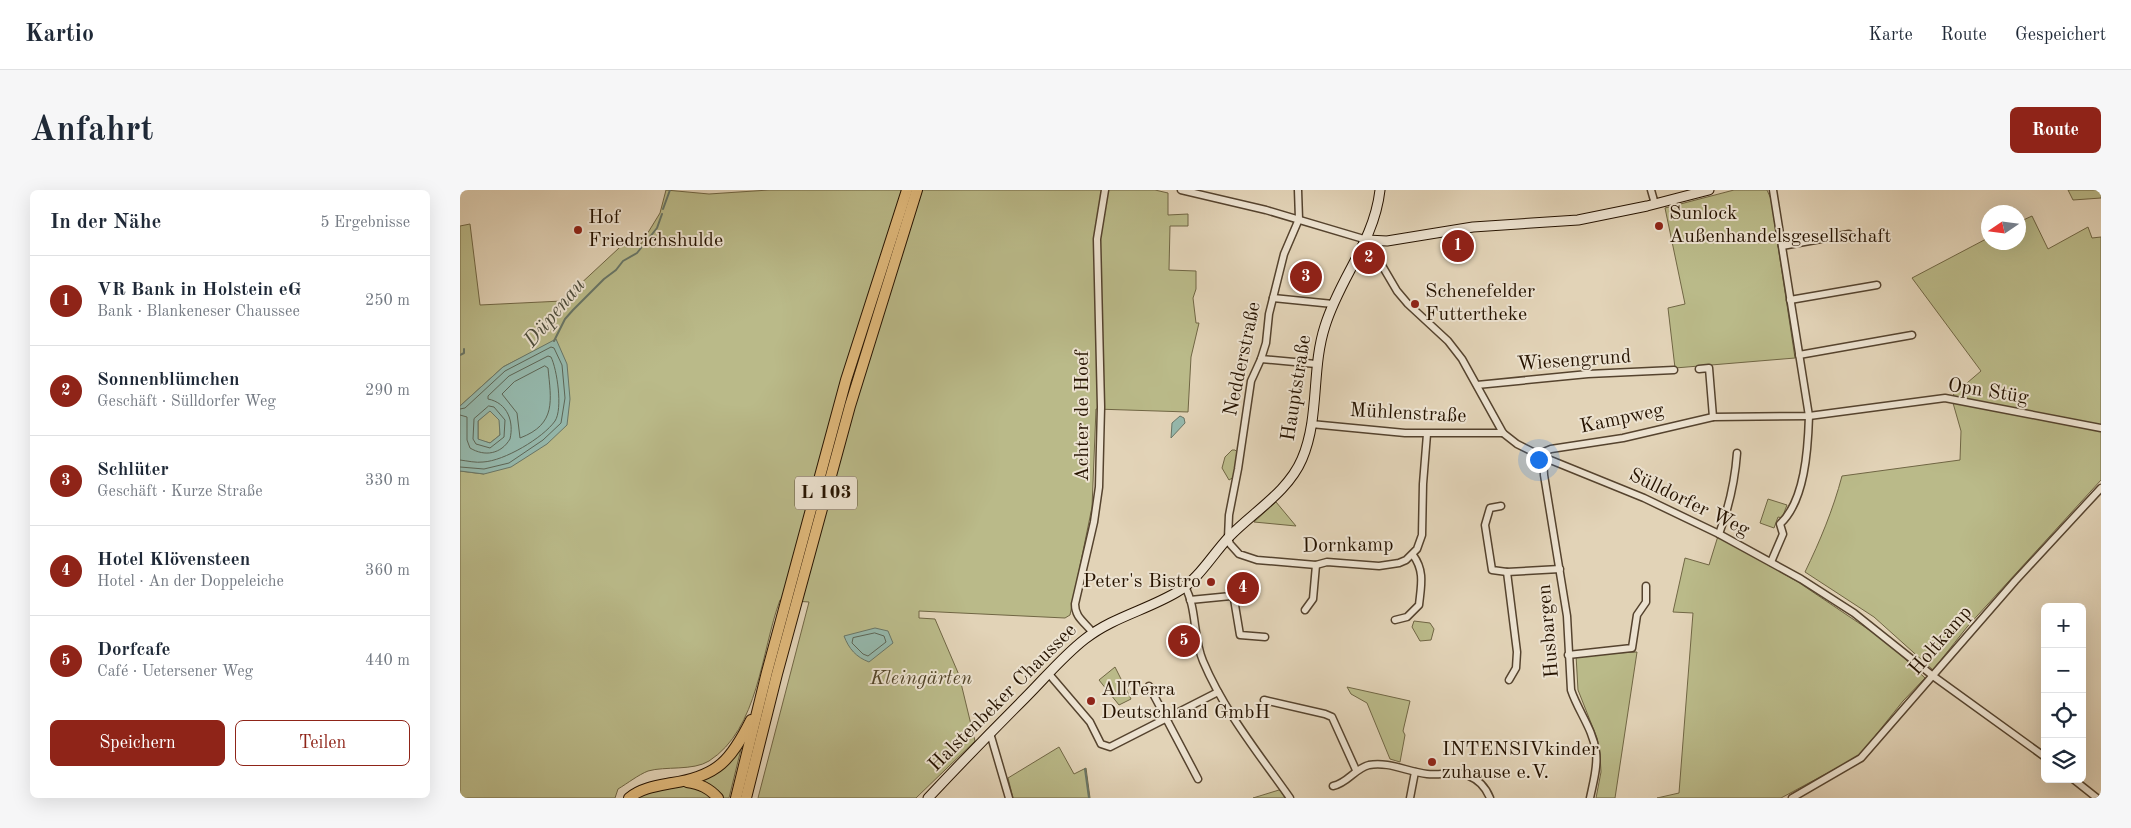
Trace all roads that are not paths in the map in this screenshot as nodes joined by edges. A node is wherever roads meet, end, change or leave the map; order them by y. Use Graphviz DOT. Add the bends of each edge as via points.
graph roads {
  1 [pos="907,190"];
  2 [pos="917,190"];
  3 [pos="1105,190"];
  4 [pos="1181,190"];
  5 [pos="1298,190"];
  6 [pos="1380,190"];
  7 [pos="1651,190"];
  8 [pos="1709,190"];
  9 [pos="1772,190"];
  10 [pos="1655,204"];
  11 [pos="1299,219"];
  12 [pos="1850,234"];
  13 [pos="1368,240"];
  14 [pos="1782,246"];
  15 [pos="1877,285"];
  16 [pos="1273,298"];
  17 [pos="1790,300"];
  18 [pos="1334,304"];
  19 [pos="1912,335"];
  20 [pos="1799,355"];
  21 [pos="1261,359"];
  22 [pos="1316,364"];
  23 [pos="1699,369"];
  24 [pos="1674,370"];
  25 [pos="1477,385"];
  26 [pos="1809,416"];
  27 [pos="1713,417"];
  28 [pos="1311,424"];
  29 [pos="2101,428"];
  30 [pos="1503,433"];
  31 [pos="1427,434"];
  32 [pos="1737,453"];
  33 [pos="1541,455"];
  34 [pos="2101,488"];
  35 [pos="1501,506"];
  36 [pos="1719,534"];
  37 [pos="1228,538"];
  38 [pos="1413,555"];
  39 [pos="1771,562"];
  40 [pos="1316,564"];
  41 [pos="1560,569"];
  42 [pos="1507,572"];
  43 [pos="1646,586"];
  44 [pos="1185,587"];
  45 [pos="1190,600"];
  46 [pos="1305,610"];
  47 [pos="1395,620"];
  48 [pos="1094,633"];
  49 [pos="1265,637"];
  50 [pos="1568,655"];
  51 [pos="1049,674"];
  52 [pos="1933,676"];
  53 [pos="1509,680"];
  54 [pos="1149,686"];
  55 [pos="1218,692"];
  56 [pos="1264,700"];
  57 [pos="760,704"];
  58 [pos="1167,719"];
  59 [pos="990,733"];
  60 [pos="2041,754"];
  61 [pos="1356,770"];
  62 [pos="1415,772"];
  63 [pos="1198,778"];
  64 [pos="684,781"];
  65 [pos="2078,783"];
  66 [pos="1333,786"];
  67 [pos="629,798"];
  68 [pos="718,798"];
  69 [pos="736,798"];
  70 [pos="746,798"];
  71 [pos="928,798"];
  72 [pos="1009,798"];
  73 [pos="1290,798"];
  74 [pos="1410,798"];
  75 [pos="1490,798"];
  76 [pos="1590,798"];
  77 [pos="1792,798"];
  78 [pos="2097,798"];
  1 -- 57 [label="highway, L 103" via="846,380"];
  2 -- 70 [label="highway, L 103" via="850,406"];
  3 -- 48 [label="street, Achter de Hoef" via="1097,238 1101,407 1099,486 1075,604 1078,618"];
  4 -- 11 [label="street"];
  5 -- 11 [label="street, Nedderstraße"];
  6 -- 13 [label="main road, Hauptstraße"];
  7 -- 10 [label="street"];
  8 -- 10 [label="main road"];
  9 -- 14 [label="street"];
  10 -- 13 [label="main road" via="1578,220 1473,228 1387,241"];
  11 -- 13 [label="street"];
  11 -- 16 [label="street, Nedderstraße" via="1284,254"];
  12 -- 14 [label="street"];
  13 -- 18 [label="main road, Hauptstraße" via="1348,272"];
  13 -- 25 [label="street, Sülldorfer Weg" via="1397,291 1448,341"];
  14 -- 17 [label="street"];
  15 -- 17 [label="street"];
  16 -- 18 [label="street"];
  16 -- 21 [label="street, Nedderstraße"];
  17 -- 20 [label="street"];
  18 -- 22 [label="main road, Hauptstraße"];
  19 -- 20 [label="street"];
  20 -- 26 [label="street"];
  21 -- 22 [label="street"];
  21 -- 37 [label="street, Nedderstraße" via="1251,382 1229,514"];
  22 -- 28 [label="main road, Hauptstraße"];
  23 -- 27 [label="street" via="1709,368"];
  24 -- 25 [label="street, Wiesengrund" via="1588,374"];
  25 -- 30 [label="street, Sülldorfer Weg"];
  26 -- 27 [label="street, Kampweg"];
  26 -- 29 [label="street, Opn Stüg" via="1945,398"];
  26 -- 39 [label="street" via="1808,451 1799,489 1790,515 1780,524 1783,534"];
  27 -- 33 [label="street, Kampweg" via="1624,438 1551,450"];
  28 -- 31 [label="street, Mühlenstraße"];
  28 -- 37 [label="main road, Hauptstraße" via="1302,460 1294,474"];
  30 -- 31 [label="street, Mühlenstraße"];
  30 -- 33 [label="street, Sülldorfer Weg" via="1517,444"];
  31 -- 38 [label="street, Dornkamp" via="1423,526"];
  32 -- 36 [label="street" via="1736,476"];
  33 -- 36 [label="street, Sülldorfer Weg"];
  33 -- 41 [label="street, Husbargen"];
  34 -- 52 [label="street, Holtkamp"];
  35 -- 42 [label="street" via="1490,508 1486,525 1490,566 1492,570"];
  36 -- 39 [label="street, Sülldorfer Weg"];
  37 -- 40 [label="street, Dornkamp" via="1234,550 1244,557"];
  37 -- 44 [label="main road, Hauptstraße"];
  38 -- 40 [label="street, Dornkamp" via="1390,565"];
  38 -- 47 [label="street" via="1422,575 1419,605 1407,617"];
  39 -- 52 [label="street, Sülldorfer Weg" via="1854,613"];
  40 -- 46 [label="street" via="1313,599"];
  41 -- 42 [label="street"];
  41 -- 50 [label="street, Husbargen" via="1567,616"];
  42 -- 53 [label="street" via="1517,652 1516,668"];
  43 -- 50 [label="street" via="1646,602 1637,615 1632,648"];
  44 -- 45 [label="street"];
  44 -- 48 [label="main road, Halstenbeker Chaussee" via="1120,617"];
  45 -- 49 [label="street" via="1231,596 1240,635"];
  45 -- 55 [label="street" via="1198,648"];
  48 -- 51 [label="main road, Halstenbeker Chaussee"];
  50 -- 76 [label="street, Husbargen" via="1571,690 1596,750"];
  51 -- 58 [label="street" via="1090,722 1105,746 1114,747"];
  51 -- 59 [label="main road, Halstenbeker Chaussee"];
  52 -- 60 [label="street, Sülldorfer Weg"];
  52 -- 77 [label="street, Holtkamp" via="1862,758"];
  54 -- 58 [label="street"];
  55 -- 58 [label="street"];
  55 -- 73 [label="street"];
  56 -- 61 [label="street" via="1332,718"];
  57 -- 64 [label="highway, L 103" via="727,760 714,771"];
  57 -- 69 [label="highway, L 103"];
  58 -- 63 [label="street"];
  59 -- 71 [label="main road, Halstenbeker Chaussee"];
  59 -- 72 [label="street"];
  61 -- 62 [label="street" via="1376,764"];
  61 -- 66 [label="street" via="1346,781"];
  62 -- 74 [label="street"];
  62 -- 75 [label="street" via="1470,776 1486,788"];
  64 -- 67 [label="highway, L 103" via="649,787"];
  64 -- 68 [label="highway, L 103" via="704,786"];
  65 -- 78 [label="street"];
}
